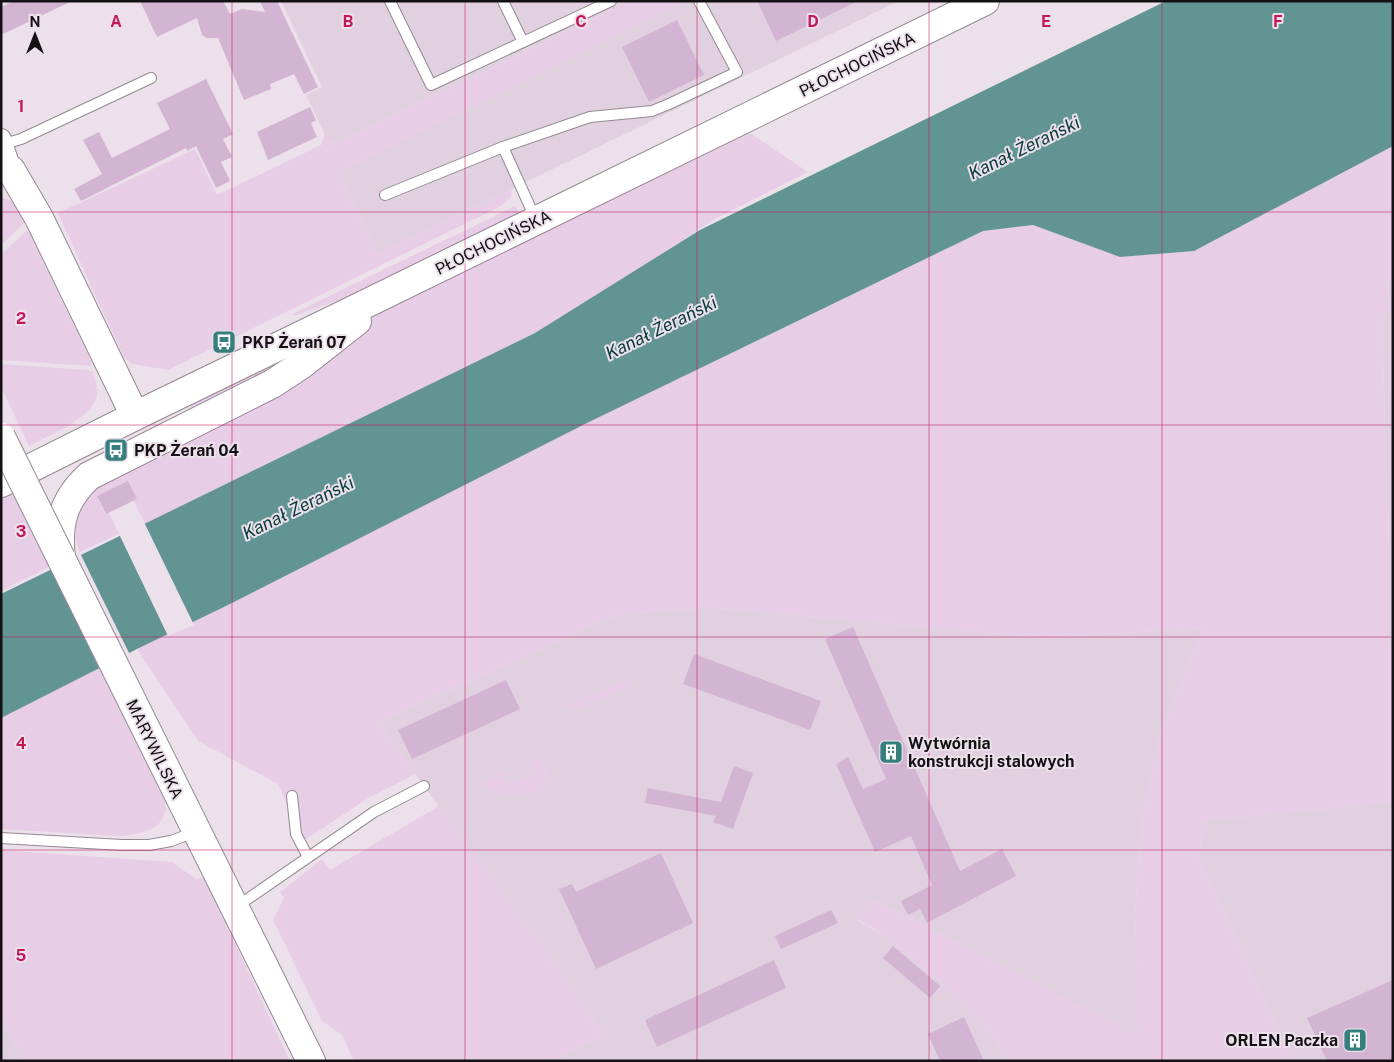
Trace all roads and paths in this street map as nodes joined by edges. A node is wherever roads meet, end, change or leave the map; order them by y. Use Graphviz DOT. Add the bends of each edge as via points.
graph roads {
  1 [pos="390,1"];
  2 [pos="503,1"];
  3 [pos="610,1"];
  4 [pos="699,1"];
  5 [pos="985,1"];
  6 [pos="523,42"];
  7 [pos="151,78"];
  8 [pos="503,148"];
  9 [pos="4,161"];
  10 [pos="385,195"];
  11 [pos="536,221"];
  12 [pos="394,290"];
  13 [pos="135,416"];
  14 [pos="1,437"];
  15 [pos="1,484"];
  16 [pos="61,558"];
  17 [pos="424,786"];
  18 [pos="292,796"];
  19 [pos="196,831"];
  20 [pos="1,838"];
  21 [pos="308,857"];
  22 [pos="235,908"];
  23 [pos="311,1061"];
  1 -- 6 [label="lane" via="431,86"];
  2 -- 6 [label="lane"];
  3 -- 6 [label="lane"];
  4 -- 8 [label="lane" via="736,72 652,111 590,117"];
  5 -- 11 [label="main road, PŁOCHOCIŃSKA"];
  7 -- 9 [label="lane" via="21,140"];
  8 -- 10 [label="lane"];
  8 -- 11 [label="lane"];
  9 -- 13 [label="main road" via="15,194 40,218"];
  11 -- 12 [label="main road, PŁOCHOCIŃSKA"];
  12 -- 13 [label="main road, PŁOCHOCIŃSKA"];
  12 -- 16 [label="main road" via="301,365 272,384 99,470 80,484 62,515"];
  13 -- 15 [label="main road, PŁOCHOCIŃSKA"];
  14 -- 16 [label="main road, MARYWILSKA, bridge"];
  16 -- 19 [label="main road, MARYWILSKA"];
  17 -- 21 [label="lane" via="374,812"];
  18 -- 21 [label="lane" via="296,834"];
  19 -- 20 [label="lane" via="149,845"];
  19 -- 22 [label="main road, MARYWILSKA"];
  21 -- 22 [label="lane"];
  22 -- 23 [label="main road, MARYWILSKA"];
}
